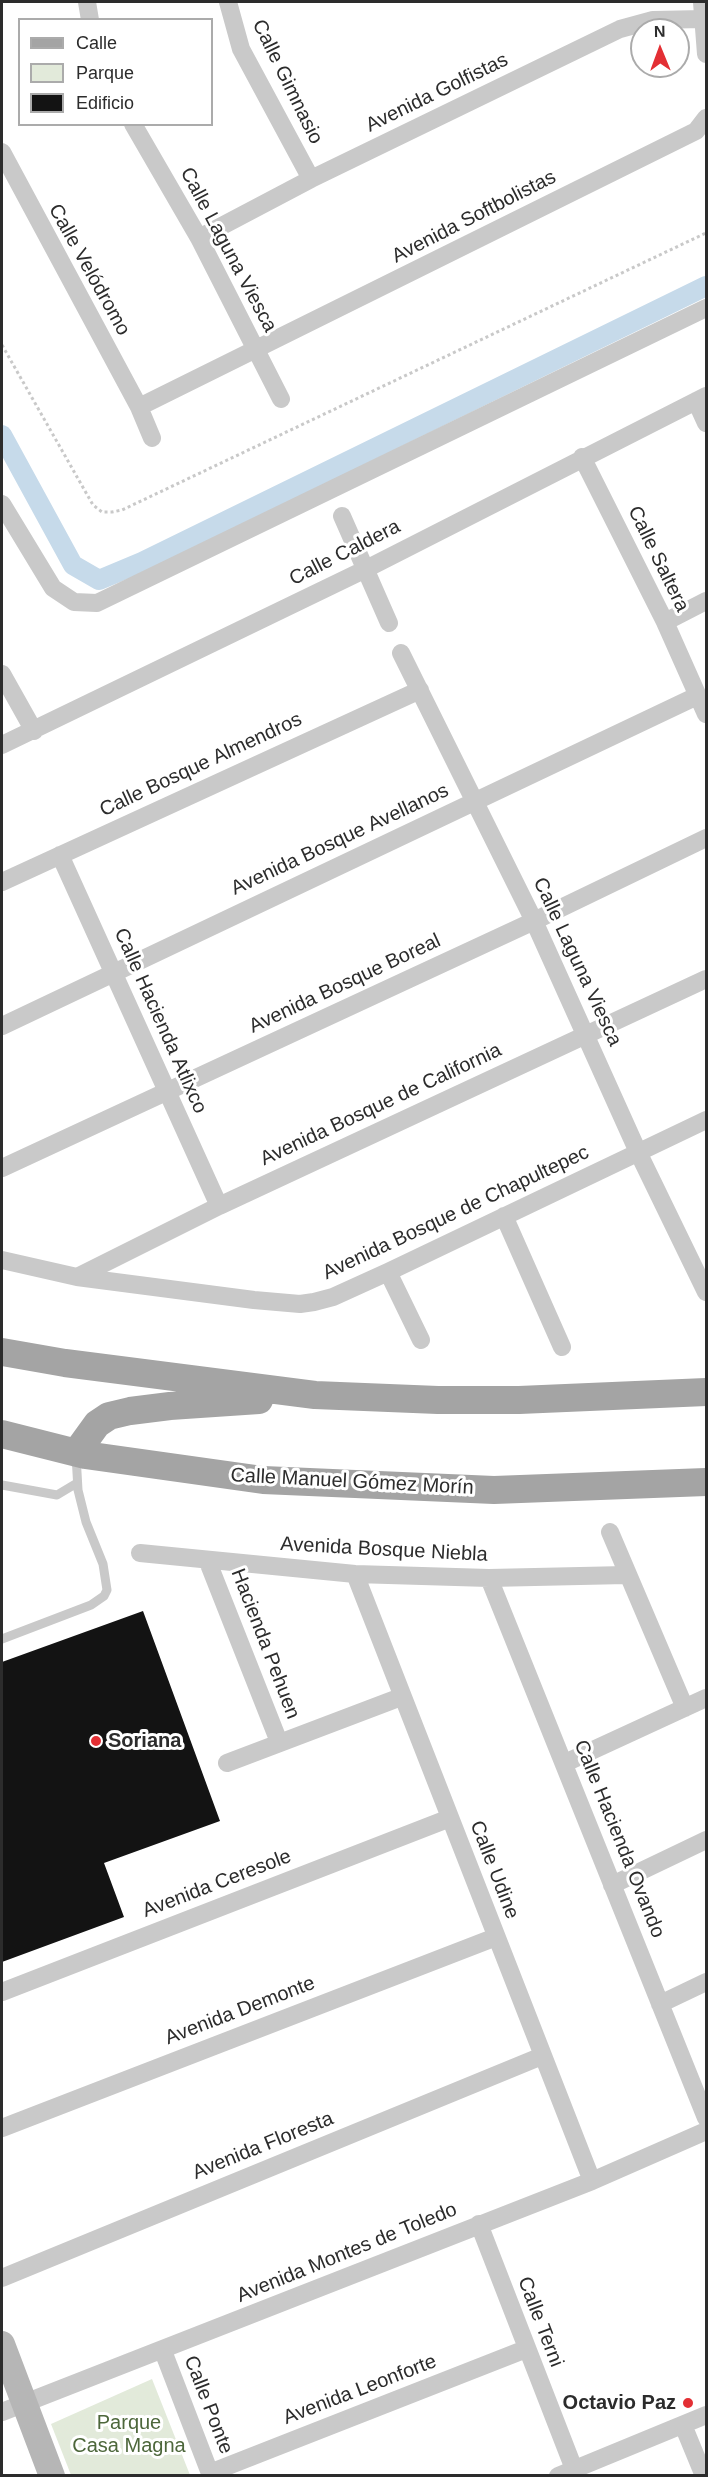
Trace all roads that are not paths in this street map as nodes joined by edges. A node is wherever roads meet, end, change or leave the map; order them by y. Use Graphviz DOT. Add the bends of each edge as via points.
graph roads {
  1 [pos="87,2"];
  2 [pos="228,2"];
  3 [pos="703,10"];
  4 [pos="90,18"];
  5 [pos="706,54"];
  6 [pos="706,118"];
  7 [pos="134,126"];
  8 [pos="2,152"];
  9 [pos="311,179"];
  10 [pos="199,238"];
  11 [pos="706,308"];
  12 [pos="257,351"];
  13 [pos="701,398"];
  14 [pos="281,399"];
  15 [pos="139,407"];
  16 [pos="706,423"];
  17 [pos="152,438"];
  18 [pos="582,457"];
  19 [pos="2,504"];
  20 [pos="342,516"];
  21 [pos="366,569"];
  22 [pos="706,601"];
  23 [pos="665,622"];
  24 [pos="389,623"];
  25 [pos="401,653"];
  26 [pos="2,674"];
  27 [pos="420,690"];
  28 [pos="698,696"];
  29 [pos="706,714"];
  30 [pos="34,731"];
  31 [pos="2,745"];
  32 [pos="476,801"];
  33 [pos="706,838"];
  34 [pos="60,855"];
  35 [pos="2,882"];
  36 [pos="534,921"];
  37 [pos="114,973"];
  38 [pos="706,979"];
  39 [pos="2,1026"];
  40 [pos="586,1034"];
  41 [pos="167,1090"];
  42 [pos="706,1120"];
  43 [pos="638,1152"];
  44 [pos="2,1168"];
  45 [pos="219,1206"];
  46 [pos="504,1216"];
  47 [pos="2,1260"];
  48 [pos="700,1264"];
  49 [pos="388,1272"];
  50 [pos="76,1277"];
  51 [pos="706,1292"];
  52 [pos="421,1340"];
  53 [pos="562,1347"];
  54 [pos="2,1352"];
  55 [pos="706,1392"];
  56 [pos="315,1395"];
  57 [pos="2,1434"];
  58 [pos="76,1453"];
  59 [pos="706,1482"];
  60 [pos="77,1483"];
  61 [pos="2,1485"];
  62 [pos="610,1532"];
  63 [pos="140,1553"];
  64 [pos="208,1562"];
  65 [pos="355,1574"];
  66 [pos="626,1575"];
  67 [pos="489,1578"];
  68 [pos="2,1639"];
  69 [pos="401,1697"];
  70 [pos="706,1698"];
  71 [pos="685,1708"];
  72 [pos="279,1743"];
  73 [pos="227,1763"];
  74 [pos="565,1763"];
  75 [pos="450,1818"];
  76 [pos="706,1840"];
  77 [pos="612,1885"];
  78 [pos="496,1937"];
  79 [pos="706,1982"];
  80 [pos="2,1992"];
  81 [pos="660,2004"];
  82 [pos="542,2055"];
  83 [pos="706,2118"];
  84 [pos="2,2128"];
  85 [pos="706,2131"];
  86 [pos="592,2181"];
  87 [pos="479,2224"];
  88 [pos="2,2278"];
  89 [pos="2,2344"];
  90 [pos="526,2349"];
  91 [pos="163,2351"];
  92 [pos="13,2408"];
  93 [pos="706,2415"];
  94 [pos="683,2425"];
  95 [pos="566,2472"];
  96 [pos="211,2474"];
  97 [pos="52,2475"];
  98 [pos="704,2475"];
  1 -- 4 [label="street"];
  2 -- 9 [label="street, Calle Gimnasio" via="241,49"];
  3 -- 5 [label="street"];
  3 -- 9 [label="street, Avenida Golfistas" via="620,29"];
  6 -- 12 [label="street, Avenida Softbolistas" via="696,131"];
  7 -- 10 [label="street, Calle Laguna Viesca"];
  8 -- 15 [label="street, Calle Velódromo"];
  9 -- 10 [label="street, Avenida Golfistas"];
  10 -- 12 [label="street, Calle Laguna Viesca"];
  11 -- 19 [label="street" via="97,603 74,602 53,588"];
  12 -- 14 [label="street, Calle Laguna Viesca"];
  12 -- 15 [label="street"];
  13 -- 16 [label="street"];
  13 -- 18 [label="street, Calle Caldera"];
  15 -- 17 [label="street, Calle Velódromo"];
  18 -- 21 [label="street, Calle Caldera"];
  18 -- 23 [label="street, Calle Saltera"];
  20 -- 21 [label="street"];
  21 -- 24 [label="street"];
  21 -- 30 [label="street, Calle Caldera"];
  22 -- 23 [label="street"];
  23 -- 28 [label="street, Calle Saltera"];
  25 -- 27 [label="street, Calle Laguna Viesca"];
  26 -- 30 [label="street"];
  27 -- 32 [label="street, Calle Laguna Viesca"];
  27 -- 34 [label="street, Calle Bosque Almendros"];
  28 -- 29 [label="street, Calle Saltera"];
  28 -- 32 [label="street, Avenida Bosque Avellanos"];
  30 -- 31 [label="street, Calle Caldera"];
  32 -- 36 [label="street, Calle Laguna Viesca"];
  32 -- 37 [label="street, Avenida Bosque Avellanos"];
  33 -- 36 [label="street, Avenida Bosque Boreal"];
  34 -- 35 [label="street, Calle Bosque Almendros"];
  34 -- 37 [label="street, Calle Hacienda Atlixco"];
  36 -- 40 [label="street, Calle Laguna Viesca"];
  36 -- 41 [label="street, Avenida Bosque Boreal"];
  37 -- 39 [label="street, Avenida Bosque Avellanos"];
  37 -- 41 [label="street, Calle Hacienda Atlixco"];
  38 -- 40 [label="street, Avenida Bosque de California"];
  40 -- 43 [label="street, Calle Laguna Viesca"];
  40 -- 45 [label="street, Avenida Bosque de California"];
  41 -- 44 [label="street, Avenida Bosque Boreal"];
  41 -- 45 [label="street, Calle Hacienda Atlixco"];
  42 -- 43 [label="street, Avenida Bosque de Chapultepec"];
  43 -- 46 [label="street, Avenida Bosque de Chapultepec"];
  43 -- 48 [label="street, Calle Laguna Viesca"];
  45 -- 50 [label="street, Avenida Bosque de California"];
  46 -- 49 [label="street, Avenida Bosque de Chapultepec"];
  46 -- 53 [label="street"];
  47 -- 50 [label="street, Avenida Bosque de Chapultepec"];
  48 -- 51 [label="street, Calle Laguna Viesca"];
  49 -- 50 [label="street, Avenida Bosque de Chapultepec" via="333,1297 300,1304"];
  49 -- 52 [label="street"];
  54 -- 56 [label="main road"];
  55 -- 56 [label="main road" via="519,1400"];
  56 -- 58 [label="main road" via="130,1411 97,1424"];
  57 -- 58 [label="main road, Calle Manuel Gómez Morín"];
  58 -- 59 [label="main road, Calle Manuel Gómez Morín" via="263,1480 415,1488 605,1488"];
  58 -- 60 [label="lane"];
  60 -- 61 [label="lane" via="57,1495"];
  60 -- 68 [label="lane" via="86,1522 108,1582 104,1596 91,1605"];
  62 -- 66 [label="street"];
  63 -- 64 [label="street, Avenida Bosque Niebla"];
  64 -- 65 [label="street, Avenida Bosque Niebla"];
  64 -- 72 [label="street, Hacienda Pehuen"];
  65 -- 67 [label="street, Avenida Bosque Niebla"];
  65 -- 69 [label="street, Calle Udine"];
  66 -- 67 [label="street, Avenida Bosque Niebla"];
  66 -- 71 [label="street"];
  67 -- 74 [label="street, Calle Hacienda Ovando"];
  69 -- 72 [label="street"];
  69 -- 75 [label="street, Calle Udine"];
  70 -- 71 [label="street"];
  71 -- 74 [label="street"];
  72 -- 73 [label="street"];
  74 -- 77 [label="street, Calle Hacienda Ovando"];
  75 -- 78 [label="street, Calle Udine"];
  75 -- 80 [label="street, Avenida Ceresole"];
  76 -- 77 [label="street"];
  77 -- 81 [label="street, Calle Hacienda Ovando"];
  78 -- 82 [label="street, Calle Udine"];
  78 -- 84 [label="street, Avenida Demonte"];
  79 -- 81 [label="street"];
  81 -- 83 [label="street, Calle Hacienda Ovando"];
  82 -- 86 [label="street, Calle Udine"];
  82 -- 88 [label="street, Avenida Floresta"];
  85 -- 86 [label="street, Avenida Montes de Toledo"];
  86 -- 87 [label="street, Avenida Montes de Toledo"];
  87 -- 90 [label="street, Calle Terni"];
  87 -- 91 [label="street, Avenida Montes de Toledo"];
  89 -- 92 [label="street"];
  90 -- 95 [label="street, Calle Terni"];
  90 -- 96 [label="street, Avenida Leonforte"];
  91 -- 92 [label="street, Avenida Montes de Toledo"];
  91 -- 96 [label="street, Calle Ponte"];
  92 -- 97 [label="street"];
  93 -- 94 [label="street"];
  94 -- 95 [label="street"];
  94 -- 98 [label="street"];
}
